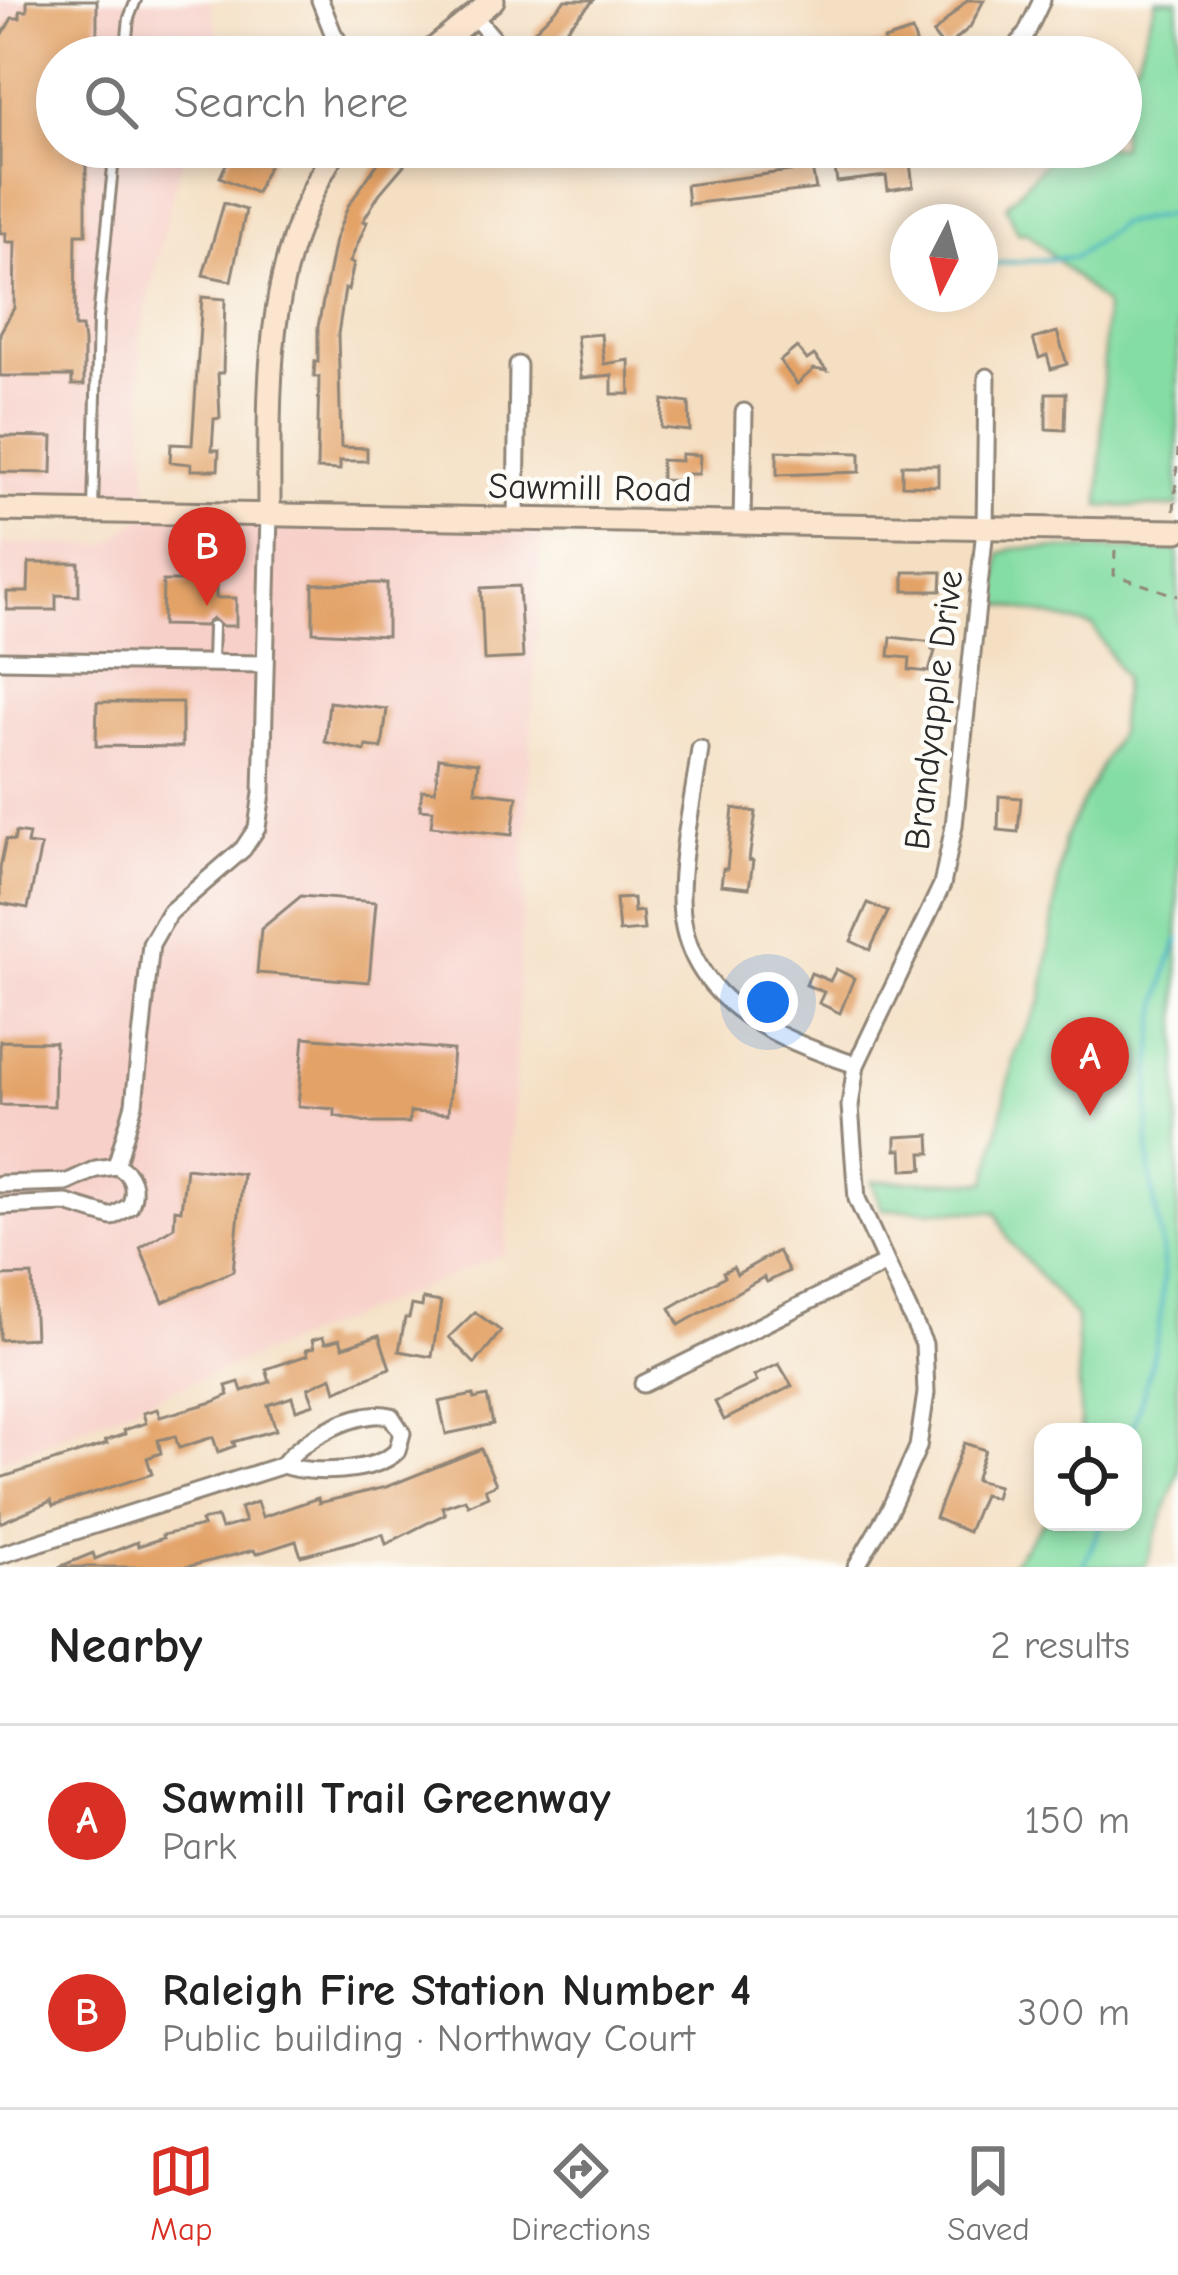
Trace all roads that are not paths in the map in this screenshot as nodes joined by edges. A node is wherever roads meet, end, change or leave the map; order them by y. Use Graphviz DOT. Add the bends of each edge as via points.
graph roads {
  1 [pos="136,0"];
  2 [pos="320,0"];
  3 [pos="493,0"];
  4 [pos="1042,0"];
  5 [pos="475,16"];
  6 [pos="127,36"];
  7 [pos="334,36"];
  8 [pos="450,36"];
  9 [pos="492,36"];
  10 [pos="1025,36"];
  11 [pos="114,168"];
  12 [pos="324,168"];
  13 [pos="518,365"];
  14 [pos="988,377"];
  15 [pos="744,412"];
  16 [pos="0,510"];
  17 [pos="93,511"];
  18 [pos="268,513"];
  19 [pos="517,520"];
  20 [pos="742,524"];
  21 [pos="985,529"];
  22 [pos="1176,531"];
  23 [pos="213,626"];
  24 [pos="0,660"];
  25 [pos="212,663"];
  26 [pos="265,664"];
  27 [pos="700,749"];
  28 [pos="856,1065"];
  29 [pos="116,1166"];
  30 [pos="0,1184"];
  31 [pos="0,1206"];
  32 [pos="886,1263"];
  33 [pos="643,1384"];
  34 [pos="283,1465"];
  35 [pos="0,1555"];
  36 [pos="856,1567"];
  1 -- 6 [label="lane"];
  2 -- 7 [label="street"];
  3 -- 5 [label="street"];
  4 -- 10 [label="street"];
  5 -- 8 [label="street"];
  5 -- 9 [label="street"];
  11 -- 17 [label="lane" via="98,319"];
  12 -- 18 [label="street" via="280,286"];
  13 -- 19 [label="street"];
  14 -- 21 [label="street, Brandyapple Drive"];
  15 -- 20 [label="street"];
  16 -- 17 [label="street, Sawmill Road"];
  17 -- 18 [label="street, Sawmill Road"];
  18 -- 19 [label="street, Sawmill Road"];
  18 -- 26 [label="street"];
  19 -- 20 [label="street, Sawmill Road"];
  20 -- 21 [label="street, Sawmill Road"];
  21 -- 22 [label="street, Sawmill Road"];
  21 -- 28 [label="street, Brandyapple Drive" via="942,885"];
  23 -- 25 [label="lane"];
  24 -- 25 [label="street"];
  25 -- 26 [label="street"];
  26 -- 29 [label="street" via="257,828 233,860 169,913 151,944 134,1104"];
  27 -- 28 [label="street" via="681,898 703,973 753,1023"];
  28 -- 32 [label="street, Brandyapple Drive" via="850,1106 857,1199"];
  29 -- 30 [label="street" via="68,1182"];
  29 -- 31 [label="street" via="134,1190 120,1215 66,1203"];
  32 -- 33 [label="street"];
  32 -- 36 [label="street, Brandyapple Drive" via="924,1344 926,1393 918,1447"];
  34 -- 34 [label="street" via="315,1473 380,1462 397,1451 402,1433 391,1416 371,1414 304,1440"];
  34 -- 35 [label="street"];
}
